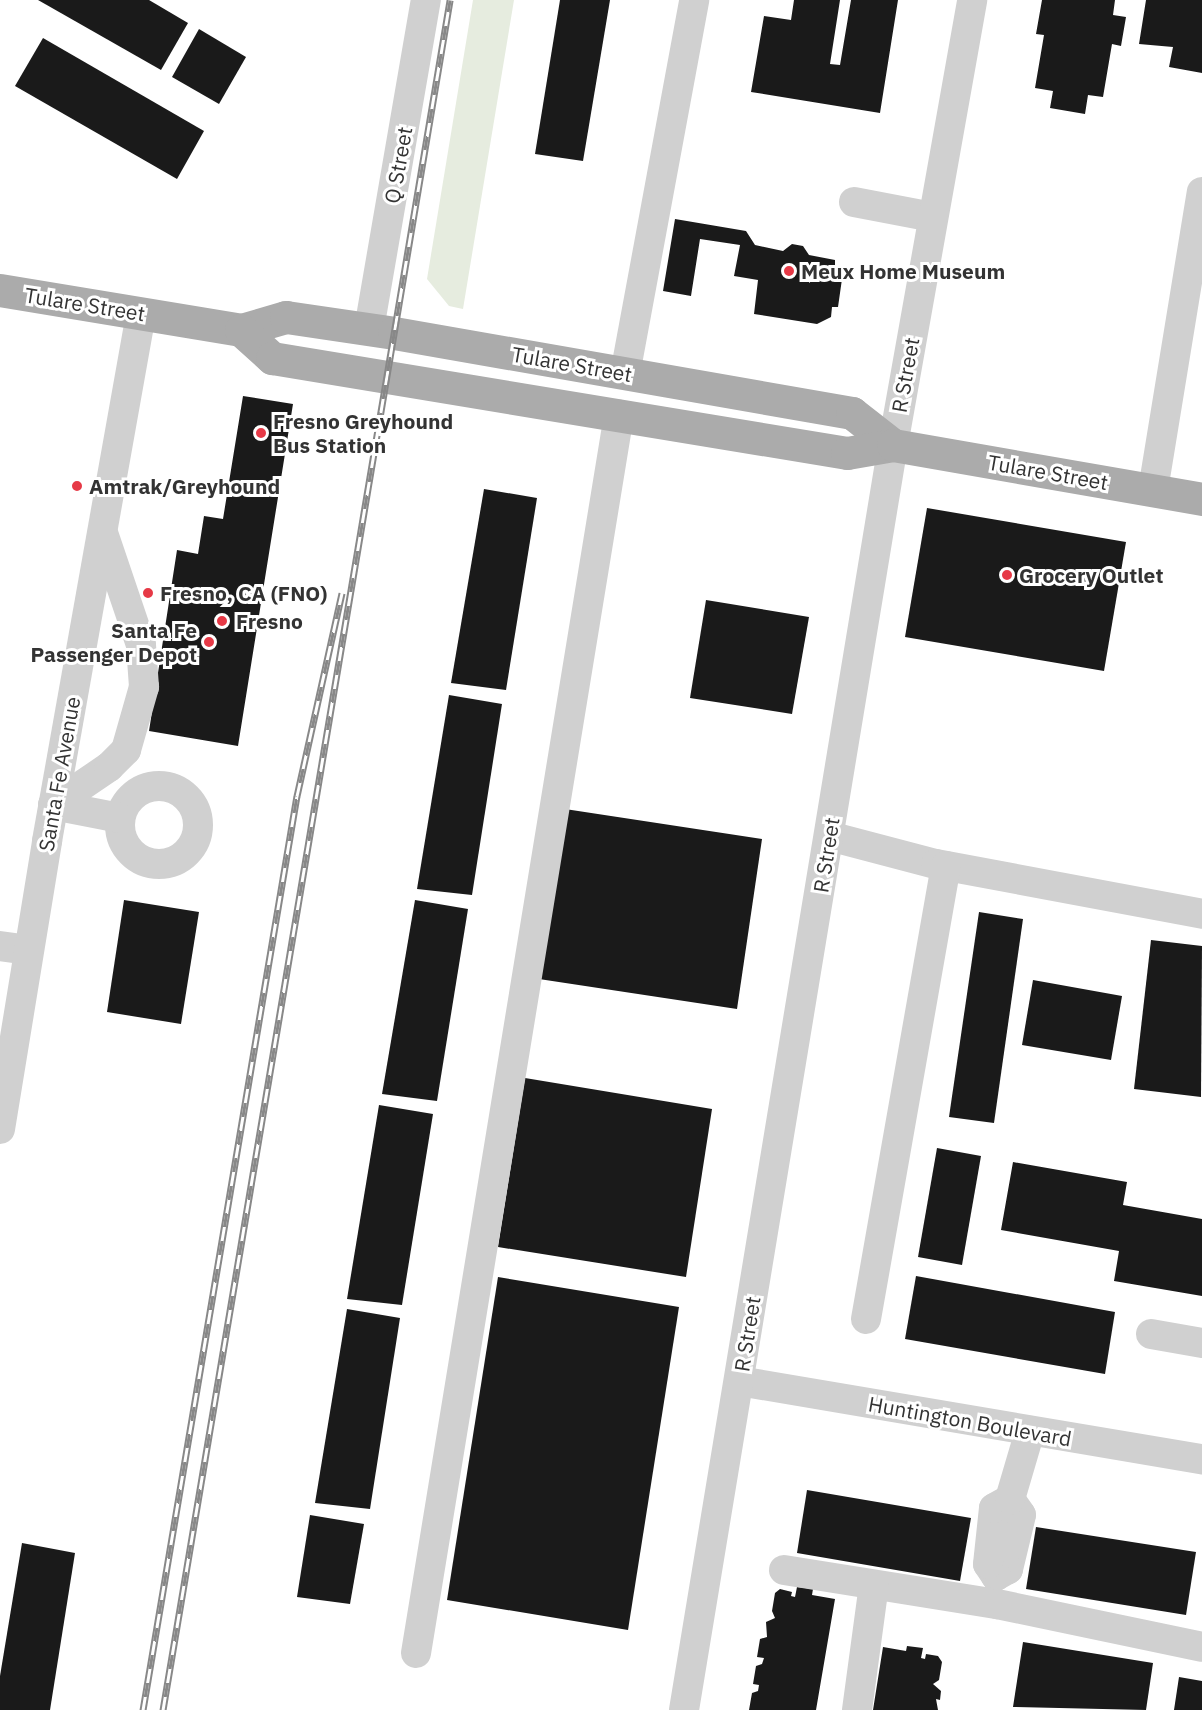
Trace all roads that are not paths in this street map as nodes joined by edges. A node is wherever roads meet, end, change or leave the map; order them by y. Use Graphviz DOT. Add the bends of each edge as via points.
graph roads {
  1 [pos="426,0"];
  2 [pos="694,0"];
  3 [pos="972,0"];
  4 [pos="1202,192"];
  5 [pos="854,202"];
  6 [pos="933,218"];
  7 [pos="0,290"];
  8 [pos="141,314"];
  9 [pos="369,329"];
  10 [pos="241,330"];
  11 [pos="625,374"];
  12 [pos="619,415"];
  13 [pos="893,445"];
  14 [pos="1153,490"];
  15 [pos="1202,499"];
  16 [pos="102,531"];
  17 [pos="53,805"];
  18 [pos="120,818"];
  19 [pos="829,836"];
  20 [pos="946,866"];
  21 [pos="1202,914"];
  22 [pos="14,948"];
  23 [pos="0,1129"];
  24 [pos="866,1319"];
  25 [pos="1151,1334"];
  26 [pos="1202,1343"];
  27 [pos="739,1381"];
  28 [pos="1030,1431"];
  29 [pos="1202,1459"];
  30 [pos="784,1570"];
  31 [pos="874,1585"];
  32 [pos="994,1590"];
  33 [pos="1202,1647"];
  34 [pos="416,1653"];
  35 [pos="684,1710"];
  36 [pos="857,1710"];
  1 -- 9 [label="street, Q Street"];
  2 -- 11 [label="street"];
  3 -- 6 [label="street, R Street"];
  4 -- 14 [label="street"];
  5 -- 6 [label="street"];
  6 -- 13 [label="street, R Street"];
  7 -- 8 [label="main road, Tulare Street"];
  8 -- 10 [label="main road, Tulare Street"];
  8 -- 16 [label="street, Santa Fe Avenue"];
  9 -- 10 [label="main road, Tulare Street" via="286,317"];
  9 -- 11 [label="main road, Tulare Street"];
  10 -- 12 [label="main road, Tulare Street" via="272,358"];
  11 -- 13 [label="main road, Tulare Street" via="852,413"];
  12 -- 13 [label="main road, Tulare Street" via="847,453"];
  12 -- 34 [label="street"];
  13 -- 14 [label="main road, Tulare Street"];
  13 -- 19 [label="street, R Street"];
  14 -- 15 [label="main road, Tulare Street"];
  16 -- 17 [label="street, Santa Fe Avenue"];
  16 -- 17 [label="street" via="141,645 144,687 126,750 109,767"];
  17 -- 18 [label="street"];
  17 -- 22 [label="street, Santa Fe Avenue"];
  19 -- 20 [label="street"];
  19 -- 27 [label="street, R Street"];
  20 -- 21 [label="street"];
  20 -- 24 [label="street"];
  22 -- 23 [label="street, Santa Fe Avenue"];
  25 -- 26 [label="street"];
  27 -- 28 [label="street, Huntington Boulevard"];
  27 -- 35 [label="street, R Street"];
  28 -- 29 [label="street, Huntington Boulevard"];
  28 -- 32 [label="street" via="1010,1499 994,1508 988,1564"];
  30 -- 31 [label="street"];
  31 -- 32 [label="street"];
  31 -- 36 [label="street"];
  32 -- 33 [label="street"];
}
